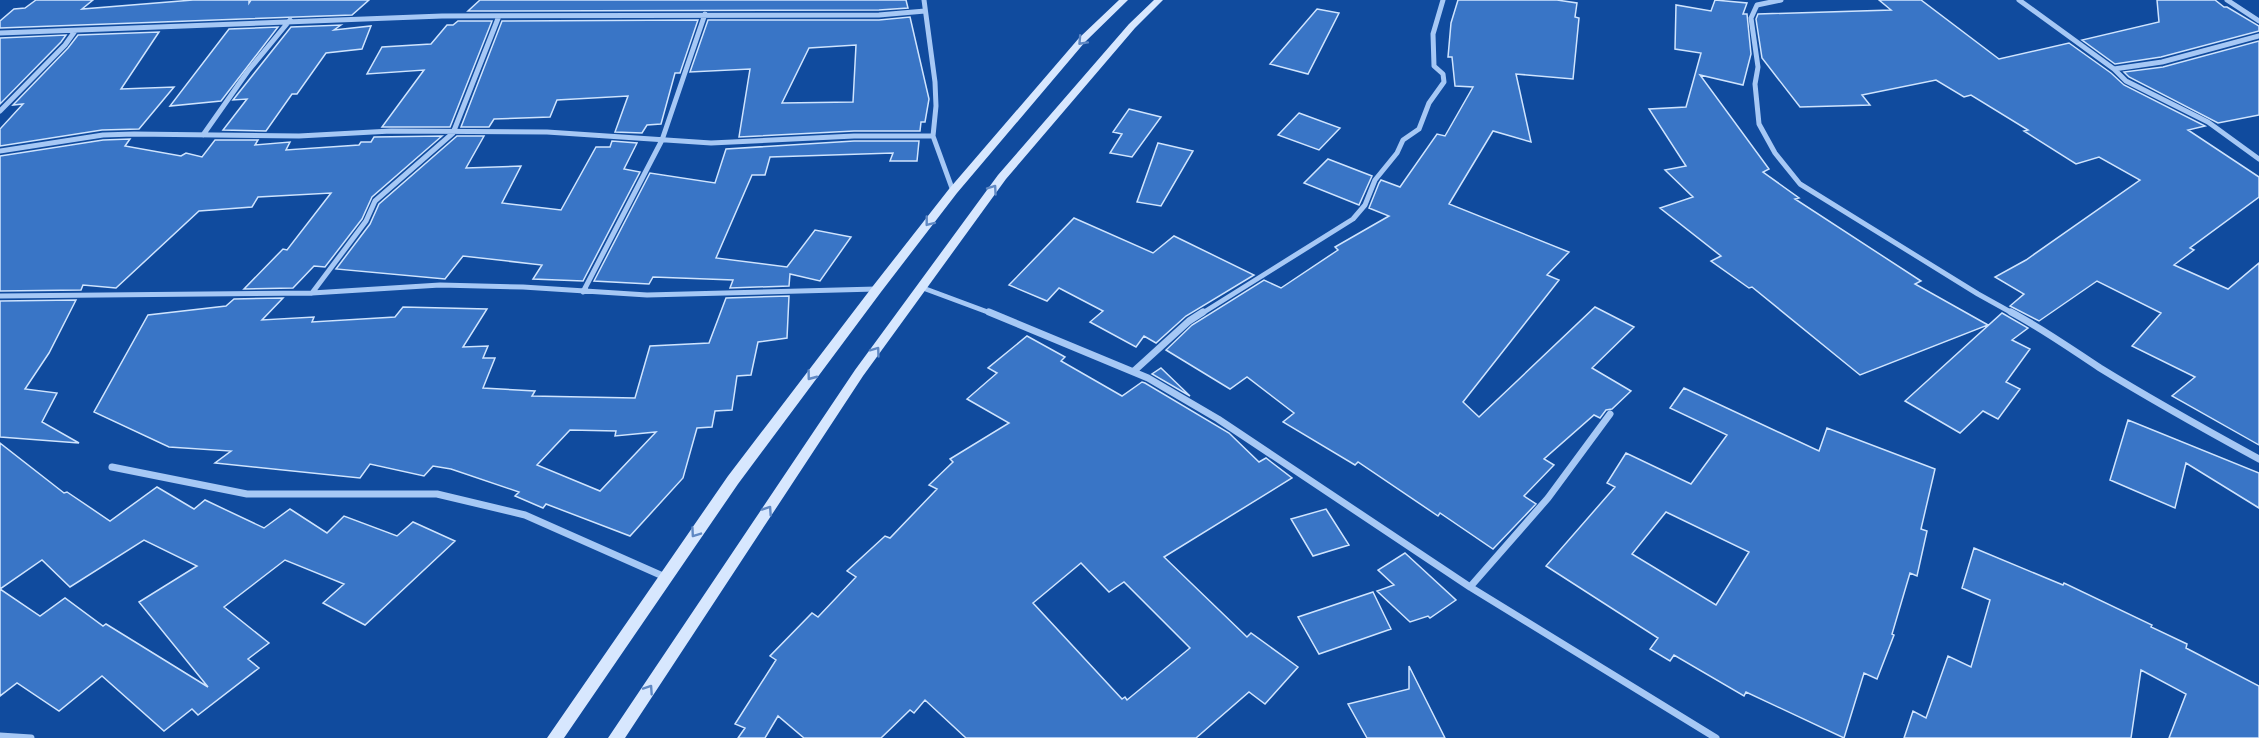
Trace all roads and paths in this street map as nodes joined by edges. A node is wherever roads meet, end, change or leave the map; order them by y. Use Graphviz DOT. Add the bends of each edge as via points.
graph roads {
  1 [pos="924,0"];
  2 [pos="1124,0"];
  3 [pos="1159,0"];
  4 [pos="1443,0"];
  5 [pos="1781,0"];
  6 [pos="2019,0"];
  7 [pos="2227,0"];
  8 [pos="925,11"];
  9 [pos="705,14"];
  10 [pos="499,16"];
  11 [pos="290,20"];
  12 [pos="2259,21"];
  13 [pos="75,31"];
  14 [pos="0,33"];
  15 [pos="2259,36"];
  16 [pos="2114,69"];
  17 [pos="0,111"];
  18 [pos="453,133"];
  19 [pos="203,135"];
  20 [pos="933,136"];
  21 [pos="662,140"];
  22 [pos="0,151"];
  23 [pos="2259,159"];
  24 [pos="953,191"];
  25 [pos="923,288"];
  26 [pos="877,289"];
  27 [pos="583,292"];
  28 [pos="312,293"];
  29 [pos="0,296"];
  30 [pos="1134,371"];
  31 [pos="1610,414"];
  32 [pos="2259,459"];
  33 [pos="112,467"];
  34 [pos="665,577"];
  35 [pos="1470,587"];
  36 [pos="0,736"];
  37 [pos="31,738"];
  38 [pos="555,738"];
  39 [pos="616,738"];
  40 [pos="1716,738"];
  1 -- 8 [label="street"];
  2 -- 24 [label="main road, one-way" via="1082,40"];
  25 -- 3 [label="main road, one-way" via="1002,177 1131,26"];
  4 -- 30 [label="street" via="1432,34 1434,66 1443,74 1444,82 1429,103 1419,129 1403,140 1375,180 1365,205 1353,219 1189,321"];
  5 -- 32 [label="street" via="1757,5 1751,18 1758,67 1755,84 1759,124 1775,153 1800,184 1978,294 2049,332 2167,408"];
  6 -- 16 [label="street"];
  7 -- 12 [label="street"];
  8 -- 9 [label="street" via="879,15"];
  8 -- 20 [label="street" via="935,82"];
  9 -- 10 [label="street"];
  9 -- 21 [label="street"];
  10 -- 11 [label="street"];
  10 -- 18 [label="street"];
  11 -- 13 [label="street"];
  11 -- 19 [label="street"];
  13 -- 14 [label="street"];
  13 -- 17 [label="street"];
  15 -- 16 [label="street" via="2162,62"];
  16 -- 23 [label="street" via="2126,81 2208,122"];
  18 -- 19 [label="street"];
  18 -- 21 [label="street" via="547,132"];
  18 -- 28 [label="street" via="375,201 366,221"];
  19 -- 22 [label="street" via="103,135"];
  20 -- 21 [label="street"];
  20 -- 24 [label="street"];
  21 -- 27 [label="street"];
  24 -- 26 [label="main road, one-way"];
  25 -- 30 [label="street"];
  39 -- 25 [label="main road, one-way" via="859,374"];
  26 -- 27 [label="street" via="712,295"];
  26 -- 34 [label="main road, one-way"];
  27 -- 28 [label="street" via="440,285"];
  28 -- 29 [label="street"];
  30 -- 35 [label="street" via="1218,419"];
  31 -- 35 [label="street" via="1548,498"];
  33 -- 34 [label="street" via="247,494 437,494 525,515"];
  34 -- 38 [label="main road"];
  35 -- 40 [label="street"];
  36 -- 37 [label="street"];
}
